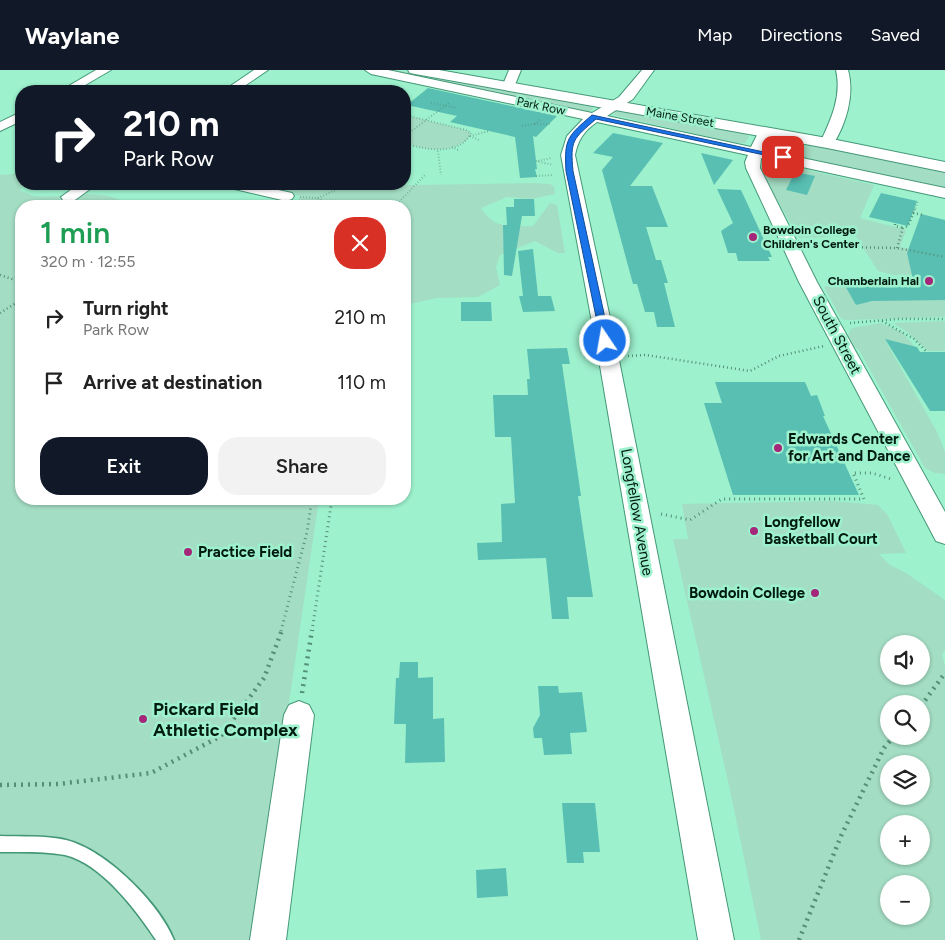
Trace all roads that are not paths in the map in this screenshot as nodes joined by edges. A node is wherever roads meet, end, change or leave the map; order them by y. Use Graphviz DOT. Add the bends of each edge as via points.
graph roads {
  1 [pos="106,70"];
  2 [pos="262,70"];
  3 [pos="371,70"];
  4 [pos="415,70"];
  5 [pos="515,70"];
  6 [pos="648,70"];
  7 [pos="842,70"];
  8 [pos="77,85"];
  9 [pos="238,85"];
  10 [pos="508,87"];
  11 [pos="605,111"];
  12 [pos="15,119"];
  13 [pos="0,128"];
  14 [pos="765,132"];
  15 [pos="0,133"];
  16 [pos="14,136"];
  17 [pos="827,144"];
  18 [pos="756,151"];
  19 [pos="945,167"];
  20 [pos="80,190"];
  21 [pos="258,190"];
  22 [pos="945,193"];
  23 [pos="286,196"];
  24 [pos="69,197"];
  25 [pos="945,534"];
  26 [pos="299,715"];
  27 [pos="0,844"];
  28 [pos="166,940"];
  29 [pos="268,940"];
  30 [pos="716,940"];
  1 -- 8 [label="street"];
  2 -- 9 [label="street"];
  3 -- 11 [label="street, Park Row" via="465,90"];
  4 -- 10 [label="street, Maine Street"];
  5 -- 10 [label="street"];
  6 -- 11 [label="street, Longfellow Avenue" via="623,101"];
  7 -- 17 [label="street" via="846,85 844,98"];
  10 -- 11 [label="street, Maine Street"];
  11 -- 14 [label="street, Maine Street"];
  11 -- 18 [label="street, Park Row"];
  11 -- 30 [label="street, Longfellow Avenue" via="571,140 568,150 570,171 609,360"];
  12 -- 13 [label="street"];
  14 -- 17 [label="street, Maine Street"];
  14 -- 18 [label="street, South Street"];
  15 -- 16 [label="street"];
  17 -- 19 [label="street, Maine Street"];
  18 -- 22 [label="street, Park Row"];
  18 -- 25 [label="street, South Street" via="753,168 832,325"];
  20 -- 24 [label="street"];
  21 -- 23 [label="street"];
  26 -- 29 [label="street"];
  27 -- 28 [label="lane" via="72,850 92,860 122,883"];
}
